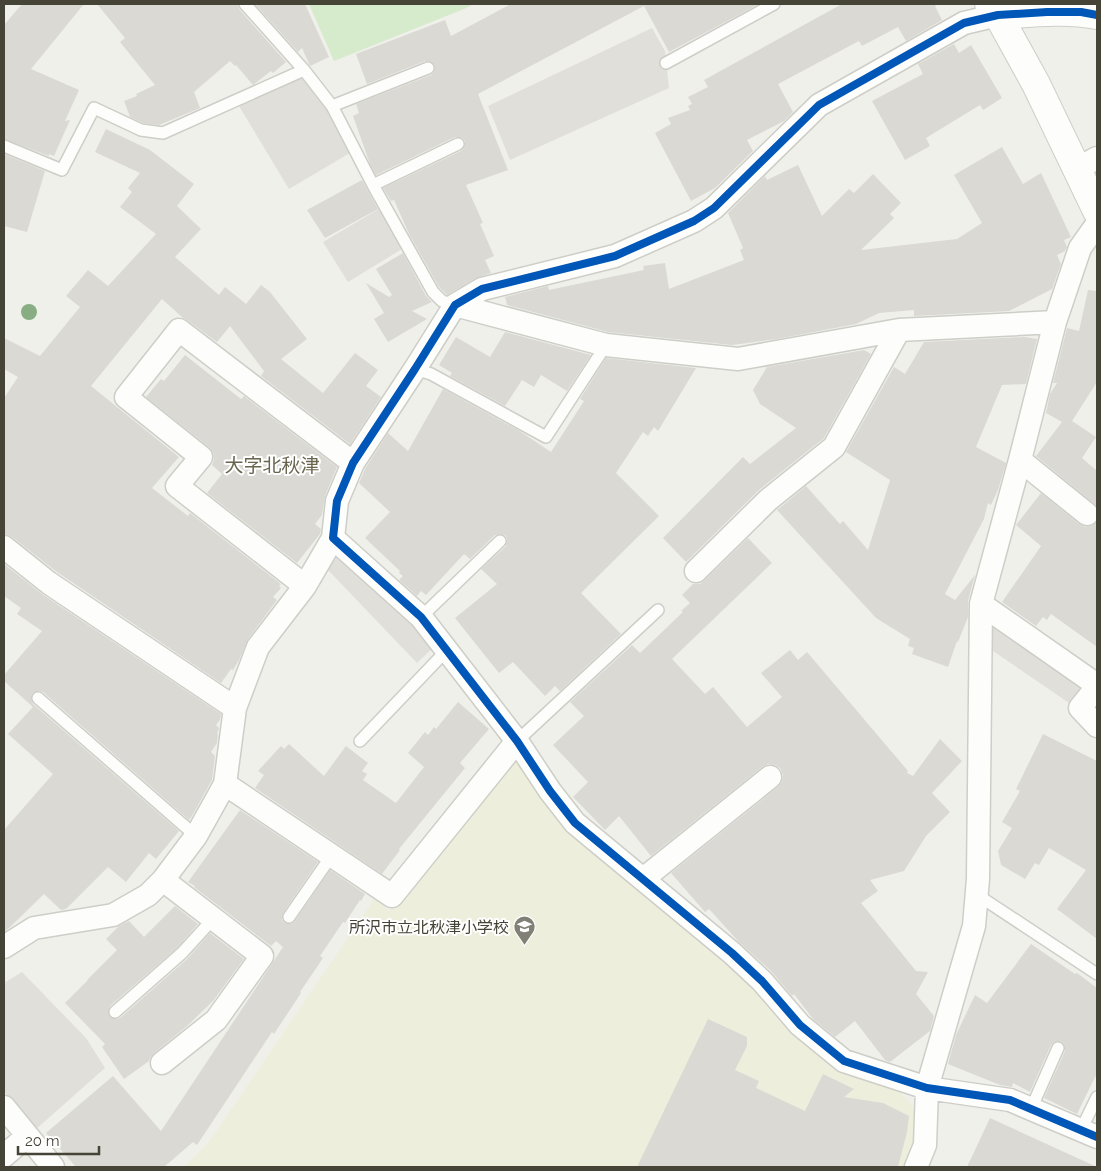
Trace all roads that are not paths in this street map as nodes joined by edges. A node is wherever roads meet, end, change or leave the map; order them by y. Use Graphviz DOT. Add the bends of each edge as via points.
graph roads {
  1 [pos="246,4"];
  2 [pos="774,4"];
  3 [pos="993,10"];
  4 [pos="1097,16"];
  5 [pos="666,63"];
  6 [pos="428,68"];
  7 [pos="304,70"];
  8 [pos="332,106"];
  9 [pos="458,144"];
  10 [pos="4,146"];
  11 [pos="1087,163"];
  12 [pos="373,185"];
  13 [pos="1097,212"];
  14 [pos="1097,224"];
  15 [pos="455,305"];
  16 [pos="1055,322"];
  17 [pos="899,330"];
  18 [pos="606,345"];
  19 [pos="415,369"];
  20 [pos="1020,460"];
  21 [pos="353,463"];
  22 [pos="1087,514"];
  23 [pos="333,538"];
  24 [pos="500,541"];
  25 [pos="4,548"];
  26 [pos="696,571"];
  27 [pos="305,586"];
  28 [pos="981,604"];
  29 [pos="658,610"];
  30 [pos="422,617"];
  31 [pos="447,650"];
  32 [pos="1097,686"];
  33 [pos="38,698"];
  34 [pos="235,708"];
  35 [pos="1097,726"];
  36 [pos="360,741"];
  37 [pos="517,741"];
  38 [pos="770,777"];
  39 [pos="225,784"];
  40 [pos="196,836"];
  41 [pos="332,855"];
  42 [pos="642,879"];
  43 [pos="163,880"];
  44 [pos="976,894"];
  45 [pos="289,917"];
  46 [pos="213,919"];
  47 [pos="4,947"];
  48 [pos="1097,974"];
  49 [pos="115,1012"];
  50 [pos="1058,1048"];
  51 [pos="162,1063"];
  52 [pos="927,1088"];
  53 [pos="1097,1097"];
  54 [pos="4,1107"];
  55 [pos="1031,1109"];
  56 [pos="1089,1133"];
  57 [pos="27,1136"];
  58 [pos="4,1156"];
  59 [pos="53,1167"];
  60 [pos="916,1167"];
  1 -- 7 [label="lane"];
  2 -- 5 [label="lane"];
  3 -- 4 [label="street" via="1080,12"];
  3 -- 11 [label="street"];
  3 -- 15 [label="street" via="819,105 714,208 694,221 615,256 482,289"];
  6 -- 8 [label="lane"];
  7 -- 8 [label="lane"];
  7 -- 10 [label="lane" via="163,133 141,130 94,108 62,170"];
  8 -- 12 [label="lane"];
  9 -- 12 [label="lane"];
  11 -- 13 [label="street"];
  12 -- 15 [label="lane" via="432,292 442,301"];
  14 -- 16 [label="street" via="1080,248"];
  15 -- 18 [label="street"];
  15 -- 19 [label="street"];
  16 -- 17 [label="street"];
  16 -- 20 [label="street"];
  17 -- 18 [label="street" via="738,359"];
  17 -- 26 [label="street" via="834,447 768,500"];
  18 -- 19 [label="lane" via="546,437"];
  19 -- 21 [label="street"];
  20 -- 22 [label="street"];
  20 -- 28 [label="street"];
  21 -- 23 [label="street" via="337,501"];
  21 -- 27 [label="street" via="179,330 126,397 201,457 177,486"];
  23 -- 27 [label="street"];
  23 -- 30 [label="street"];
  24 -- 30 [label="lane"];
  25 -- 34 [label="street" via="48,583"];
  27 -- 34 [label="street" via="258,647"];
  28 -- 32 [label="street"];
  28 -- 44 [label="street"];
  29 -- 37 [label="lane"];
  30 -- 31 [label="street"];
  31 -- 36 [label="lane"];
  31 -- 37 [label="street"];
  32 -- 35 [label="street" via="1080,708"];
  33 -- 40 [label="lane"];
  34 -- 39 [label="street"];
  37 -- 41 [label="street" via="392,896"];
  37 -- 42 [label="street" via="575,823"];
  38 -- 42 [label="street"];
  39 -- 40 [label="street"];
  39 -- 41 [label="street"];
  40 -- 43 [label="street"];
  41 -- 45 [label="lane"];
  42 -- 52 [label="street" via="732,953 762,981 800,1025 844,1061"];
  43 -- 46 [label="street"];
  43 -- 47 [label="street" via="148,895 113,915 34,928"];
  44 -- 48 [label="lane"];
  44 -- 52 [label="street" via="974,926"];
  46 -- 49 [label="lane" via="182,953"];
  46 -- 51 [label="street" via="262,956 216,1020"];
  50 -- 55 [label="lane"];
  52 -- 55 [label="street" via="1010,1100"];
  52 -- 60 [label="street" via="925,1145"];
  53 -- 56 [label="lane"];
  54 -- 57 [label="street"];
  55 -- 56 [label="street"];
  57 -- 58 [label="street"];
  57 -- 59 [label="street"];
}
